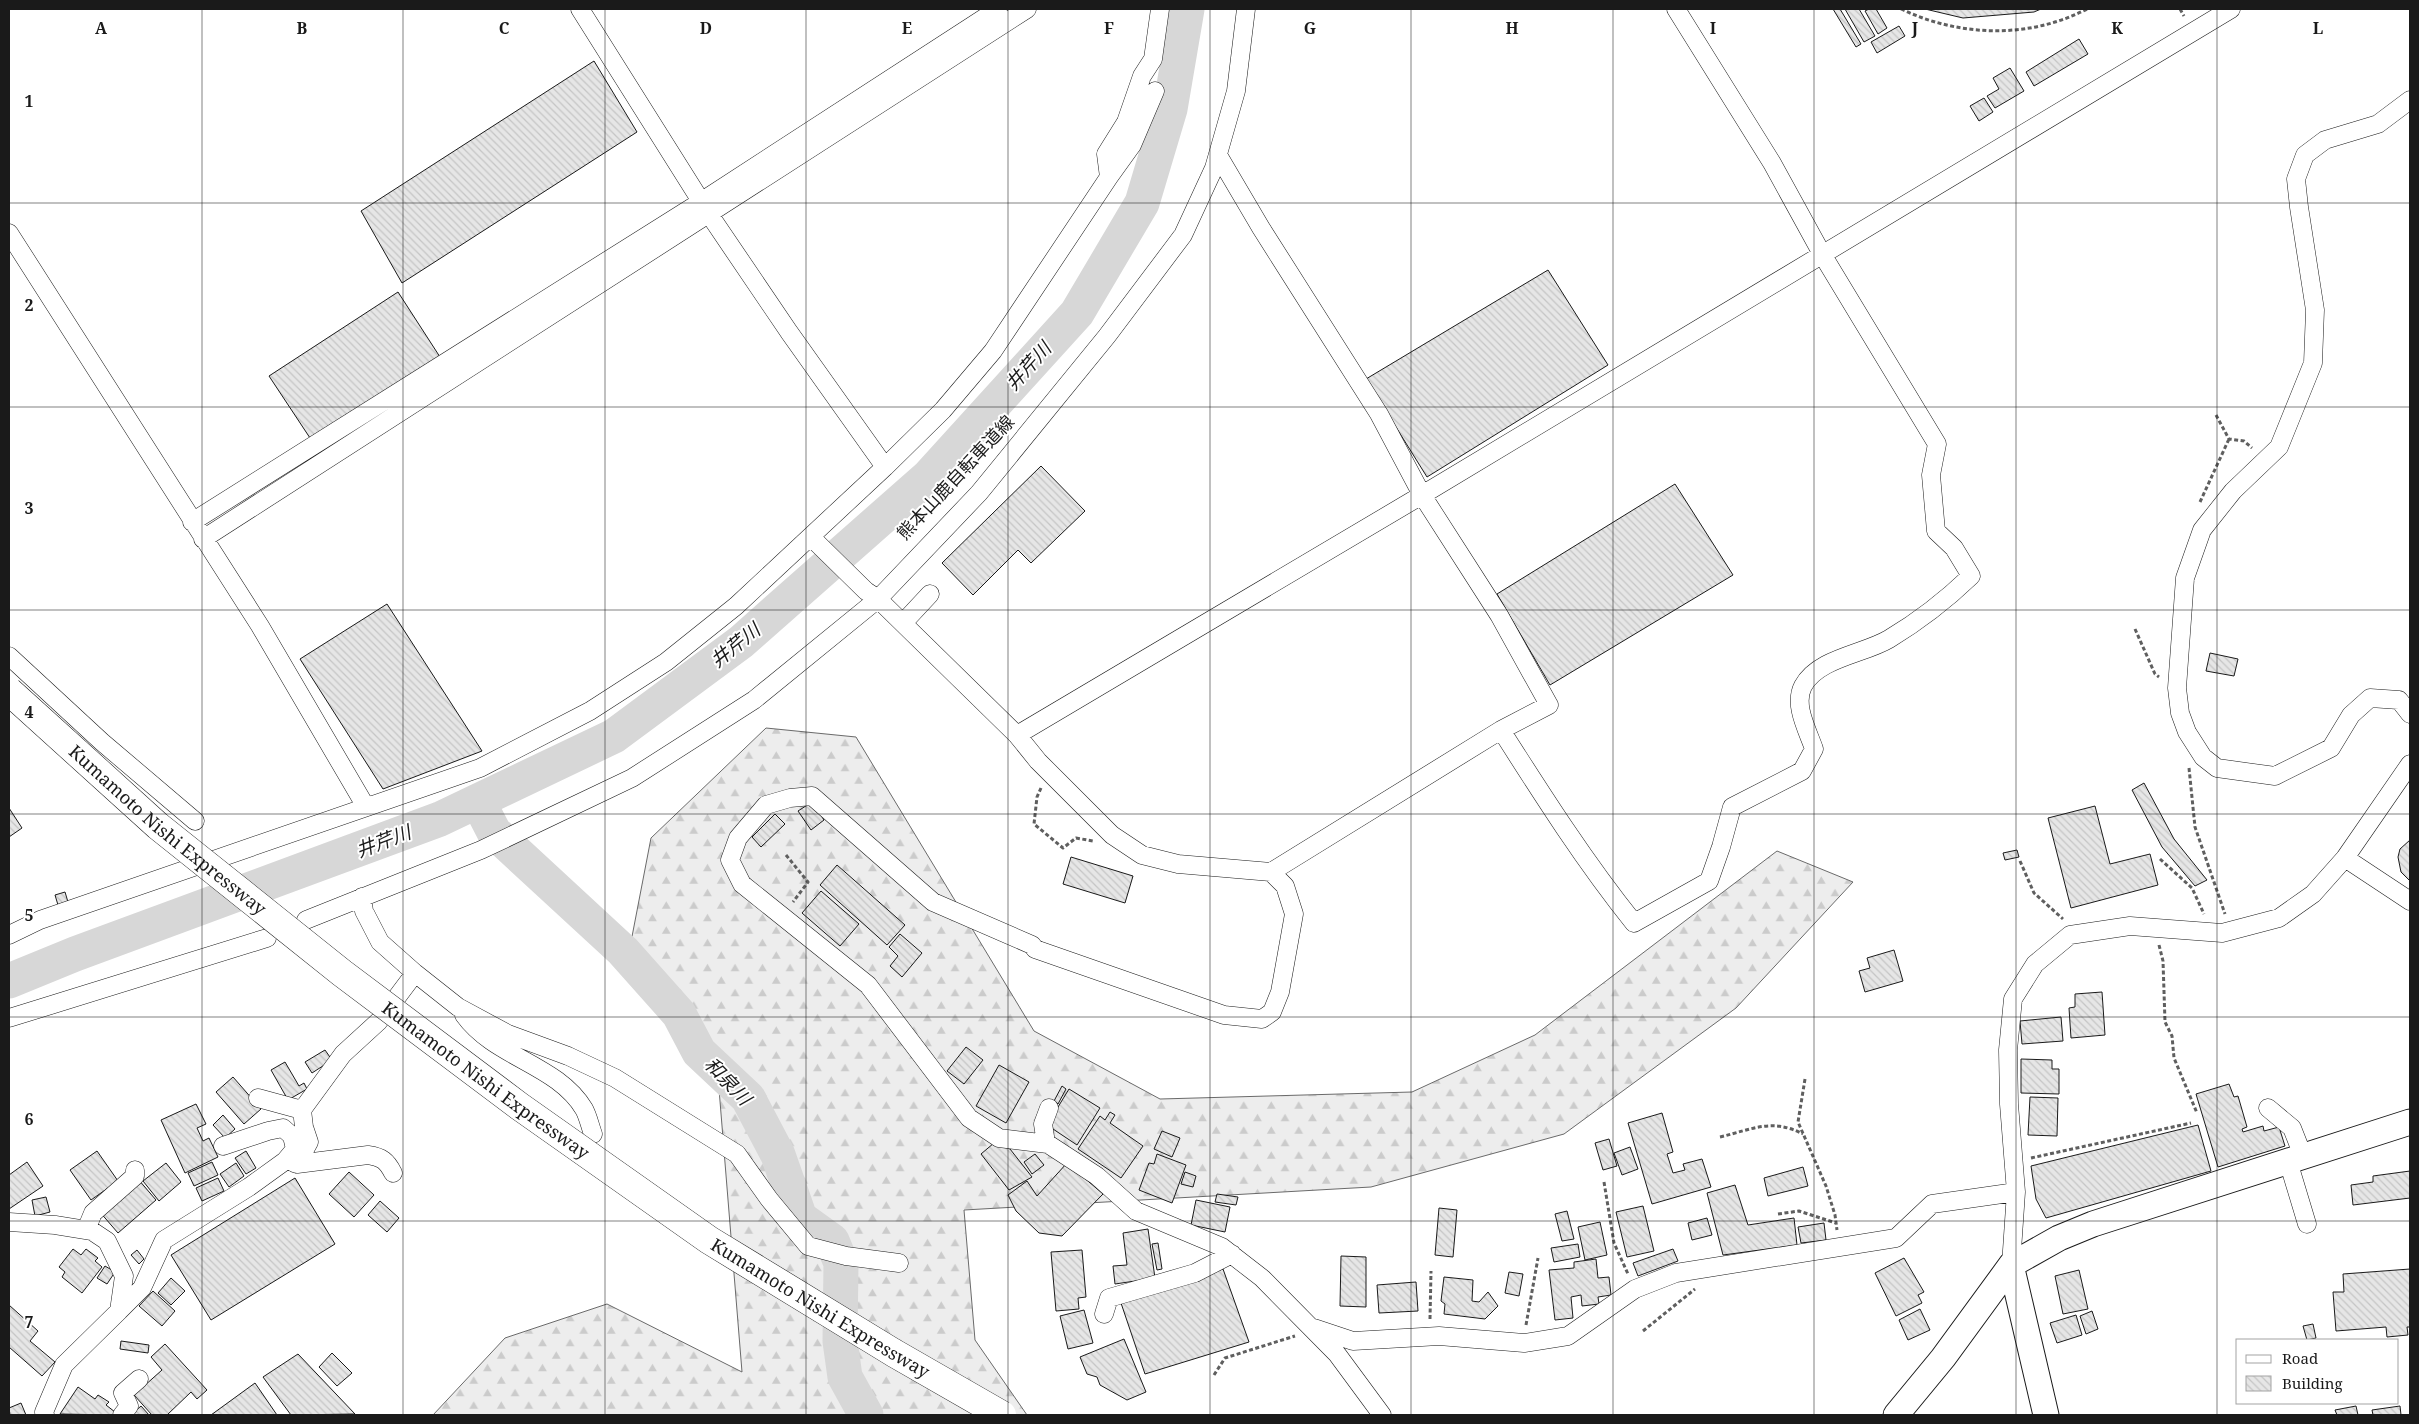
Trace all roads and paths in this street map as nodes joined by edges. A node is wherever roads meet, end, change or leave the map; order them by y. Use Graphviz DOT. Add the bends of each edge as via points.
graph roads {
  1 [pos="580,9"];
  2 [pos="998,9"];
  3 [pos="1028,9"];
  4 [pos="1160,9"];
  5 [pos="1246,9"];
  6 [pos="1676,9"];
  7 [pos="1901,9"];
  8 [pos="2087,9"];
  9 [pos="2231,9"];
  10 [pos="1155,91"];
  11 [pos="2410,100"];
  12 [pos="1218,155"];
  13 [pos="1109,177"];
  14 [pos="705,208"];
  15 [pos="9,233"];
  16 [pos="1822,254"];
  17 [pos="2216,415"];
  18 [pos="2265,460"];
  19 [pos="885,467"];
  20 [pos="1422,495"];
  21 [pos="192,522"];
  22 [pos="814,538"];
  23 [pos="203,539"];
  24 [pos="930,594"];
  25 [pos="878,599"];
  26 [pos="903,623"];
  27 [pos="2135,629"];
  28 [pos="9,656"];
  29 [pos="2177,688"];
  30 [pos="9,691"];
  31 [pos="2410,714"];
  32 [pos="1501,730"];
  33 [pos="1017,735"];
  34 [pos="2188,759"];
  35 [pos="2410,764"];
  36 [pos="1048,771"];
  37 [pos="366,807"];
  38 [pos="195,820"];
  39 [pos="1094,841"];
  40 [pos="786,854"];
  41 [pos="2345,858"];
  42 [pos="2160,859"];
  43 [pos="2020,861"];
  44 [pos="1271,872"];
  45 [pos="362,898"];
  46 [pos="2410,901"];
  47 [pos="782,916"];
  48 [pos="306,920"];
  49 [pos="2154,928"];
  50 [pos="2232,930"];
  51 [pos="2213,932"];
  52 [pos="2084,933"];
  53 [pos="9,935"];
  54 [pos="267,938"];
  55 [pos="415,973"];
  56 [pos="397,997"];
  57 [pos="458,1007"];
  58 [pos="9,1018"];
  59 [pos="378,1021"];
  60 [pos="1805,1079"];
  61 [pos="258,1098"];
  62 [pos="1049,1108"];
  63 [pos="2268,1108"];
  64 [pos="302,1110"];
  65 [pos="2198,1113"];
  66 [pos="2410,1122"];
  67 [pos="2191,1123"];
  68 [pos="593,1134"];
  69 [pos="1804,1135"];
  70 [pos="1720,1137"];
  71 [pos="1046,1143"];
  72 [pos="223,1146"];
  73 [pos="2296,1159"];
  74 [pos="2013,1161"];
  75 [pos="291,1162"];
  76 [pos="135,1170"];
  77 [pos="393,1173"];
  78 [pos="1604,1182"];
  79 [pos="2016,1192"];
  80 [pos="1778,1214"];
  81 [pos="9,1222"];
  82 [pos="1836,1223"];
  83 [pos="2307,1224"];
  84 [pos="86,1230"];
  85 [pos="1838,1248"];
  86 [pos="1232,1254"];
  87 [pos="1538,1258"];
  88 [pos="899,1262"];
  89 [pos="2011,1265"];
  90 [pos="1708,1268"];
  91 [pos="1431,1271"];
  92 [pos="1634,1289"];
  93 [pos="120,1311"];
  94 [pos="1104,1314"];
  95 [pos="1311,1327"];
  96 [pos="1643,1331"];
  97 [pos="1430,1337"];
  98 [pos="1524,1342"];
  99 [pos="1214,1375"];
  100 [pos="139,1379"];
  101 [pos="45,1415"];
  102 [pos="122,1415"];
  103 [pos="1002,1415"];
  104 [pos="1382,1415"];
  105 [pos="1896,1415"];
  106 [pos="2046,1415"];
  1 -- 14 [label="street"];
  2 -- 14 [label="street"];
  3 -- 14 [label="street"];
  4 -- 13 [label="street" via="1153,59 1142,76 1126,122 1106,154"];
  5 -- 12 [label="street" via="1236,90"];
  6 -- 16 [label="street" via="1772,163"];
  7 -- 8 [label="path" via="1922,18 1968,29 2011,32 2068,19"];
  9 -- 16 [label="street"];
  10 -- 13 [label="street" via="1132,145"];
  11 -- 18 [label="street" via="2378,124 2324,140 2305,156 2296,179 2315,310 2313,363 2279,447"];
  12 -- 20 [label="street" via="1379,414"];
  12 -- 25 [label="street" via="1182,235 1107,336 979,493"];
  13 -- 19 [label="street" via="993,351 943,410"];
  14 -- 19 [label="street"];
  14 -- 21 [label="street"];
  14 -- 23 [label="street"];
  15 -- 21 [label="street"];
  16 -- 20 [label="street"];
  16 -- 32 [label="street" via="1937,444 1931,475 1936,531 1954,548 1971,576 1947,600 1887,640 1822,667 1802,687 1800,706 1814,749 1802,770 1732,807 1708,881 1634,923 1551,810"];
  17 -- 18 [label="path" via="2229,439 2244,441"];
  18 -- 29 [label="street" via="2233,491 2202,530 2185,578"];
  19 -- 22 [label="street"];
  20 -- 32 [label="street" via="1499,615 1549,705"];
  20 -- 33 [label="street"];
  21 -- 23 [label="street"];
  22 -- 25 [label="street"];
  22 -- 37 [label="street" via="682,650 590,711 480,768"];
  23 -- 37 [label="street" via="260,626"];
  24 -- 26 [label="street"];
  25 -- 26 [label="street"];
  25 -- 45 [label="street" via="754,700 632,778 481,850"];
  26 -- 33 [label="street"];
  27 -- 29 [label="path" via="2155,674"];
  28 -- 38 [label="street" via="102,742"];
  29 -- 31 [label="street" via="2180,713 2187,732 2203,757 2217,768 2275,776 2331,748 2351,715 2370,698 2399,700"];
  30 -- 103 [label="highway, Kumamoto Nishi Expressway, bridge" via="158,826 342,972 520,1106 709,1240"];
  32 -- 44 [label="street"];
  33 -- 36 [label="street"];
  34 -- 50 [label="path" via="2195,827"];
  35 -- 41 [label="street"];
  36 -- 39 [label="path" via="1038,797 1034,824 1063,848 1076,838"];
  36 -- 44 [label="street" via="1112,835 1142,855 1178,864"];
  37 -- 53 [label="street" via="40,920"];
  40 -- 47 [label="path" via="808,882"];
  41 -- 46 [label="street"];
  41 -- 50 [label="street" via="2313,894 2279,918"];
  42 -- 51 [label="path" via="2192,888"];
  43 -- 52 [label="path" via="2034,893"];
  44 -- 47 [label="street" via="1285,886 1294,914 1280,992 1272,1012 1262,1019 1224,1015 1035,949 1032,944 933,902 812,796 766,805 738,838 730,860 742,884"];
  45 -- 48 [label="street"];
  45 -- 55 [label="street" via="364,911 380,942"];
  47 -- 71 [label="street" via="868,985 969,1118 999,1138"];
  49 -- 51 [label="street"];
  49 -- 52 [label="street" via="2130,926"];
  49 -- 65 [label="path" via="2164,960 2165,1022 2172,1036 2174,1058"];
  50 -- 51 [label="street"];
  52 -- 74 [label="street" via="2070,935 2035,964 2013,999 2008,1050"];
  54 -- 58 [label="street"];
  55 -- 56 [label="street"];
  55 -- 57 [label="street"];
  57 -- 68 [label="street" via="472,1027 494,1045 570,1091 585,1110"];
  57 -- 88 [label="street" via="508,1034 568,1056 614,1078 737,1154 808,1246 846,1256"];
  59 -- 64 [label="street" via="343,1054"];
  60 -- 69 [label="path" via="1798,1122"];
  61 -- 64 [label="street"];
  62 -- 71 [label="street" via="1044,1124"];
  63 -- 73 [label="street" via="2292,1128"];
  64 -- 75 [label="street" via="309,1142"];
  66 -- 73 [label="street"];
  67 -- 74 [label="path"];
  69 -- 70 [label="path" via="1787,1126 1766,1125"];
  69 -- 82 [label="path" via="1826,1186"];
  71 -- 86 [label="street" via="1097,1176 1136,1211"];
  72 -- 75 [label="street" via="283,1128 292,1136 295,1149"];
  73 -- 83 [label="street"];
  73 -- 89 [label="street" via="2093,1224 2059,1238"];
  74 -- 79 [label="street"];
  75 -- 77 [label="street" via="330,1161 368,1155 380,1157"];
  75 -- 93 [label="street" via="164,1240 142,1288"];
  76 -- 84 [label="street" via="135,1176 92,1213"];
  78 -- 92 [label="path" via="1614,1243"];
  79 -- 85 [label="street" via="1932,1204 1896,1238"];
  79 -- 89 [label="street"];
  80 -- 82 [label="path" via="1799,1211"];
  81 -- 84 [label="street"];
  82 -- 85 [label="path"];
  84 -- 93 [label="street" via="107,1241 124,1276"];
  85 -- 90 [label="street"];
  86 -- 94 [label="street" via="1195,1273 1109,1298"];
  86 -- 95 [label="street" via="1262,1278"];
  87 -- 98 [label="path"];
  89 -- 105 [label="street" via="1943,1358"];
  89 -- 106 [label="street"];
  90 -- 92 [label="street" via="1676,1273"];
  90 -- 96 [label="path" via="1699,1286"];
  91 -- 97 [label="path"];
  92 -- 98 [label="street" via="1568,1336"];
  93 -- 101 [label="street" via="64,1365"];
  95 -- 97 [label="street" via="1353,1341"];
  95 -- 99 [label="path" via="1287,1340 1225,1358"];
  95 -- 104 [label="street" via="1338,1354"];
  97 -- 98 [label="street"];
  100 -- 102 [label="street" via="123,1393 129,1406"];
}
